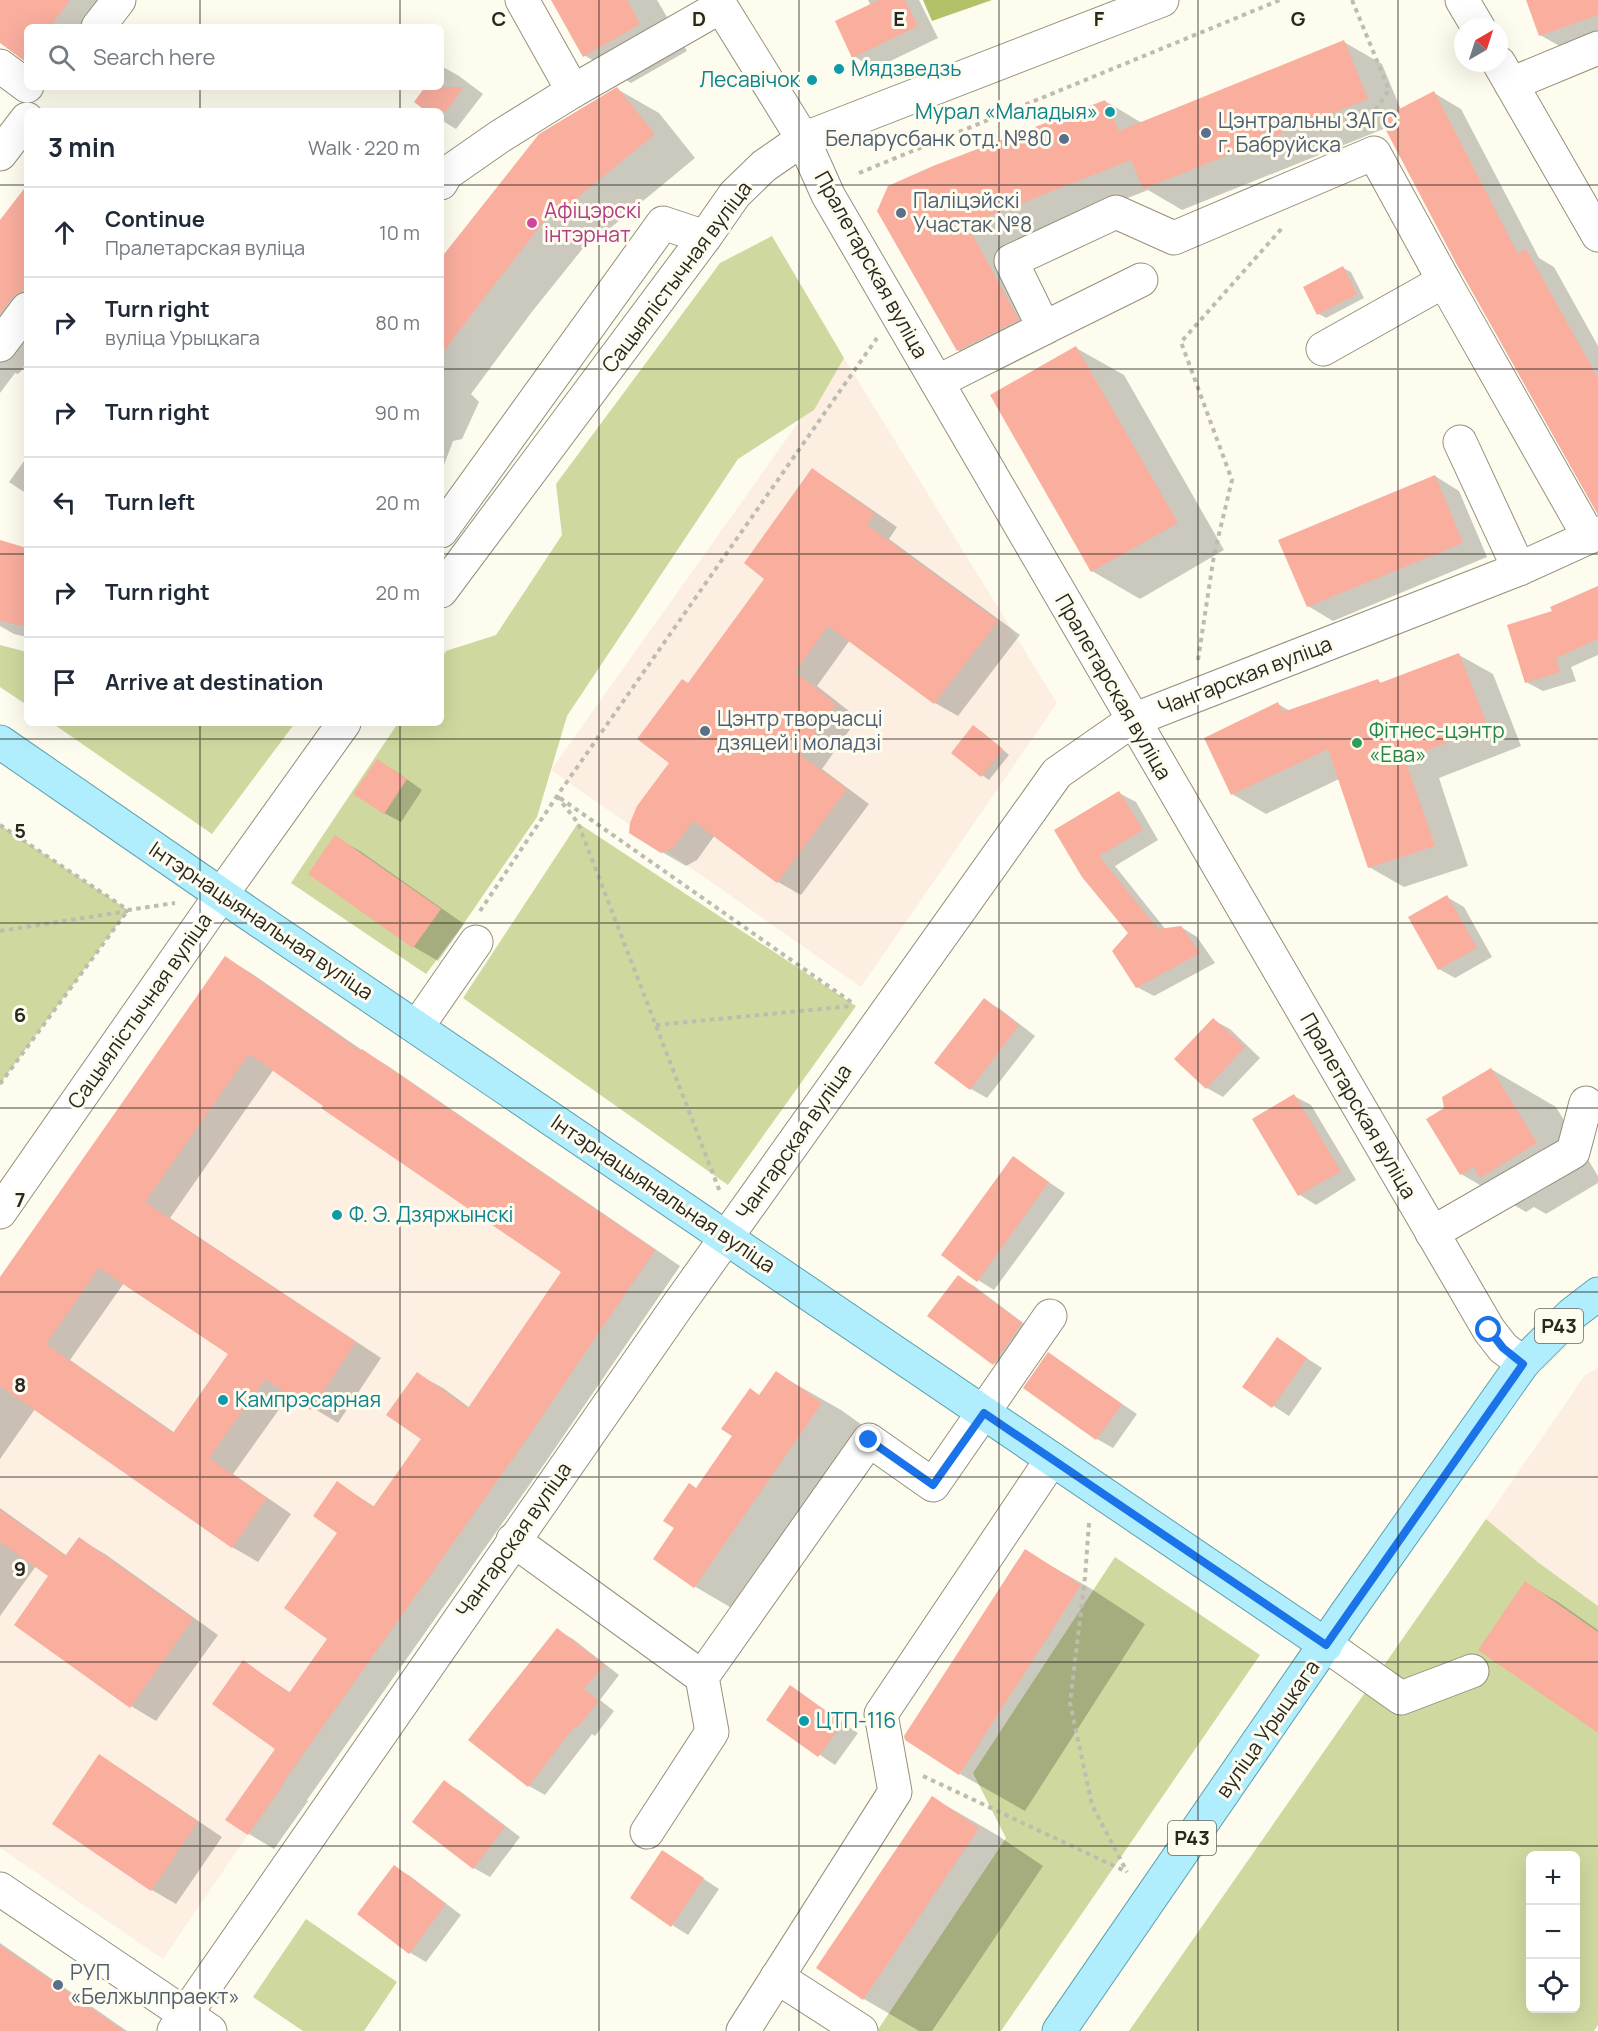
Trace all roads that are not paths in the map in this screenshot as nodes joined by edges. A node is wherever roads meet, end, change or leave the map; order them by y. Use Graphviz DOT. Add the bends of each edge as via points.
graph roads {
  1 [pos="119,0"];
  2 [pos="522,0"];
  3 [pos="1162,0"];
  4 [pos="1462,0"];
  5 [pos="718,3"];
  6 [pos="1473,18"];
  7 [pos="100,24"];
  8 [pos="1598,48"];
  9 [pos="0,66"];
  10 [pos="1505,73"];
  11 [pos="24,88"];
  12 [pos="573,91"];
  13 [pos="24,116"];
  14 [pos="803,140"];
  15 [pos="0,154"];
  16 [pos="444,175"];
  17 [pos="1598,235"];
  18 [pos="705,237"];
  19 [pos="1141,280"];
  20 [pos="1444,281"];
  21 [pos="24,313"];
  22 [pos="1044,328"];
  23 [pos="0,345"];
  24 [pos="1323,349"];
  25 [pos="937,382"];
  26 [pos="1460,442"];
  27 [pos="444,527"];
  28 [pos="1593,535"];
  29 [pos="1519,569"];
  30 [pos="444,587"];
  31 [pos="1133,720"];
  32 [pos="342,726"];
  33 [pos="0,742"];
  34 [pos="221,895"];
  35 [pos="476,929"];
  36 [pos="417,1027"];
  37 [pos="1586,1103"];
  38 [pos="0,1212"];
  39 [pos="1432,1233"];
  40 [pos="726,1237"];
  41 [pos="1598,1294"];
  42 [pos="1050,1316"];
  43 [pos="1523,1364"];
  44 [pos="984,1413"];
  45 [pos="1052,1459"];
  46 [pos="513,1540"];
  47 [pos="1326,1645"];
  48 [pos="1472,1671"];
  49 [pos="702,1677"];
  50 [pos="647,1832"];
  51 [pos="0,1889"];
  52 [pos="777,1977"];
  53 [pos="190,2025"];
  54 [pos="743,2031"];
  55 [pos="861,2031"];
  56 [pos="1059,2031"];
  1 -- 7 [label="street"];
  2 -- 12 [label="street"];
  3 -- 14 [label="street, Сацыялістычная вуліца"];
  4 -- 6 [label="street"];
  5 -- 12 [label="street"];
  5 -- 14 [label="street, Пралетарская вуліца"];
  8 -- 10 [label="street"];
  9 -- 11 [label="street"];
  10 -- 17 [label="street"];
  12 -- 16 [label="street"];
  13 -- 15 [label="street"];
  14 -- 18 [label="street, Сацыялістычная вуліца" via="764,166 735,194"];
  14 -- 25 [label="street, Пралетарская вуліца" via="828,195"];
  18 -- 27 [label="street" via="663,223"];
  18 -- 30 [label="street, Сацыялістычная вуліца"];
  19 -- 22 [label="street"];
  20 -- 22 [label="street" via="1374,153 1174,238 1116,212 1011,261"];
  20 -- 24 [label="street"];
  20 -- 28 [label="street"];
  21 -- 23 [label="street"];
  22 -- 25 [label="street"];
  25 -- 31 [label="street, Пралетарская вуліца"];
  26 -- 29 [label="street"];
  28 -- 29 [label="street, Чангарская вуліца"];
  29 -- 31 [label="street, Чангарская вуліца"];
  31 -- 39 [label="street, Пралетарская вуліца"];
  31 -- 40 [label="street, Чангарская вуліца" via="1057,773"];
  32 -- 34 [label="street, Сацыялістычная вуліца"];
  33 -- 34 [label="main road, Інтэрнацыянальная вуліца"];
  34 -- 36 [label="main road, Інтэрнацыянальная вуліца"];
  34 -- 38 [label="street, Сацыялістычная вуліца"];
  35 -- 36 [label="street"];
  36 -- 40 [label="main road, Інтэрнацыянальная вуліца"];
  37 -- 39 [label="street" via="1573,1152"];
  39 -- 43 [label="street, Пралетарская вуліца" via="1489,1330"];
  40 -- 44 [label="main road, Інтэрнацыянальная вуліца"];
  40 -- 46 [label="street, Чангарская вуліца"];
  41 -- 43 [label="main road, вуліца Урыцкага / Р43" via="1572,1314"];
  42 -- 44 [label="street"];
  43 -- 47 [label="main road, вуліца Урыцкага / Р43"];
  44 -- 45 [label="main road, Інтэрнацыянальная вуліца"];
  44 -- 49 [label="street" via="933,1485 869,1440"];
  45 -- 47 [label="main road, Інтэрнацыянальная вуліца"];
  45 -- 52 [label="street" via="881,1714 895,1792"];
  46 -- 49 [label="street"];
  46 -- 53 [label="street, Чангарская вуліца"];
  47 -- 48 [label="street" via="1401,1698"];
  47 -- 56 [label="main road, вуліца Урыцкага / Р43"];
  49 -- 50 [label="street" via="712,1732"];
  51 -- 53 [label="street"];
  52 -- 54 [label="street"];
  52 -- 55 [label="street"];
}
